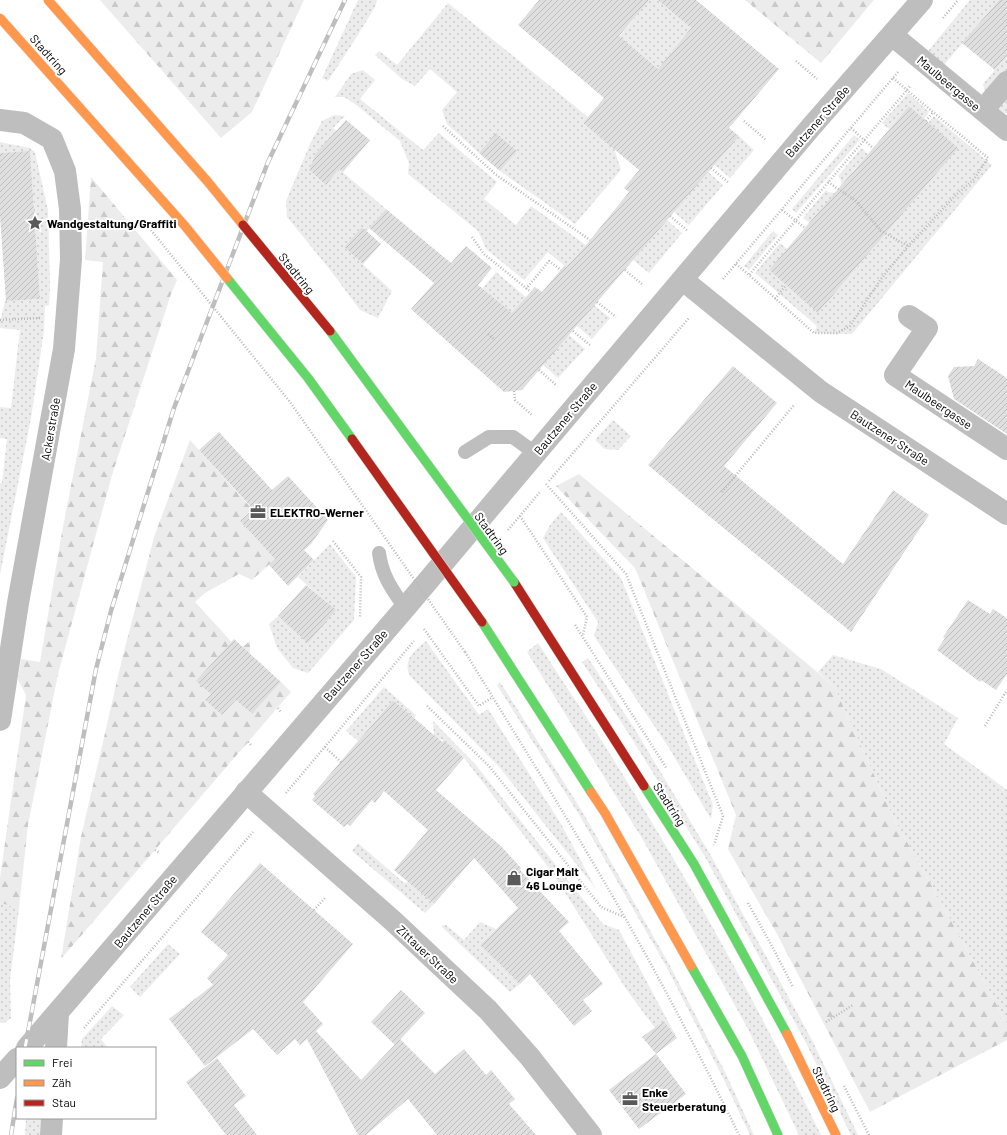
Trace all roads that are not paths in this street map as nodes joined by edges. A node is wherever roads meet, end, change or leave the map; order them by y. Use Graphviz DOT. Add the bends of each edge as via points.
graph roads {
  1 [pos="48,0"];
  2 [pos="922,0"];
  3 [pos="0,18"];
  4 [pos="892,35"];
  5 [pos="1007,82"];
  6 [pos="982,110"];
  7 [pos="0,120"];
  8 [pos="1007,130"];
  9 [pos="683,280"];
  10 [pos="909,316"];
  11 [pos="1007,449"];
  12 [pos="465,452"];
  13 [pos="535,453"];
  14 [pos="1007,514"];
  15 [pos="380,553"];
  16 [pos="404,608"];
  17 [pos="0,720"];
  18 [pos="246,792"];
  19 [pos="58,1012"];
  20 [pos="28,1047"];
  21 [pos="56,1047"];
  22 [pos="16,1060"];
  23 [pos="0,1078"];
  24 [pos="52,1119"];
  25 [pos="51,1135"];
  26 [pos="591,1135"];
  27 [pos="778,1135"];
  28 [pos="836,1135"];
  1 -- 28 [label="main road, Stadtring, bridge" via="208,182 334,338 514,582 694,864 794,1048"];
  2 -- 4 [label="street, Bautzener Straße"];
  3 -- 27 [label="main road, Stadtring, bridge" via="185,226 308,378 482,622 605,813 742,1056"];
  4 -- 6 [label="street, Maulbeergasse"];
  4 -- 9 [label="street, Bautzener Straße"];
  5 -- 6 [label="street"];
  6 -- 8 [label="street, Maulbeergasse"];
  7 -- 17 [label="street, Ackerstraße" via="24,123 52,139 65,171 70,209 71,259 64,349 18,603"];
  9 -- 13 [label="street, Bautzener Straße"];
  9 -- 14 [label="street, Bautzener Straße" via="821,392"];
  10 -- 11 [label="street, Maulbeergasse" via="927,328 895,375"];
  12 -- 13 [label="lane" via="489,437 513,437"];
  13 -- 16 [label="street, Bautzener Straße"];
  15 -- 16 [label="lane" via="381,567"];
  16 -- 18 [label="street, Bautzener Straße"];
  18 -- 19 [label="street, Bautzener Straße"];
  18 -- 26 [label="street, Zittauer Straße" via="392,920 488,1010 529,1056"];
  19 -- 20 [label="street, Bautzener Straße"];
  19 -- 21 [label="street"];
  22 -- 23 [label="street"];
  24 -- 25 [label="street"];
}
